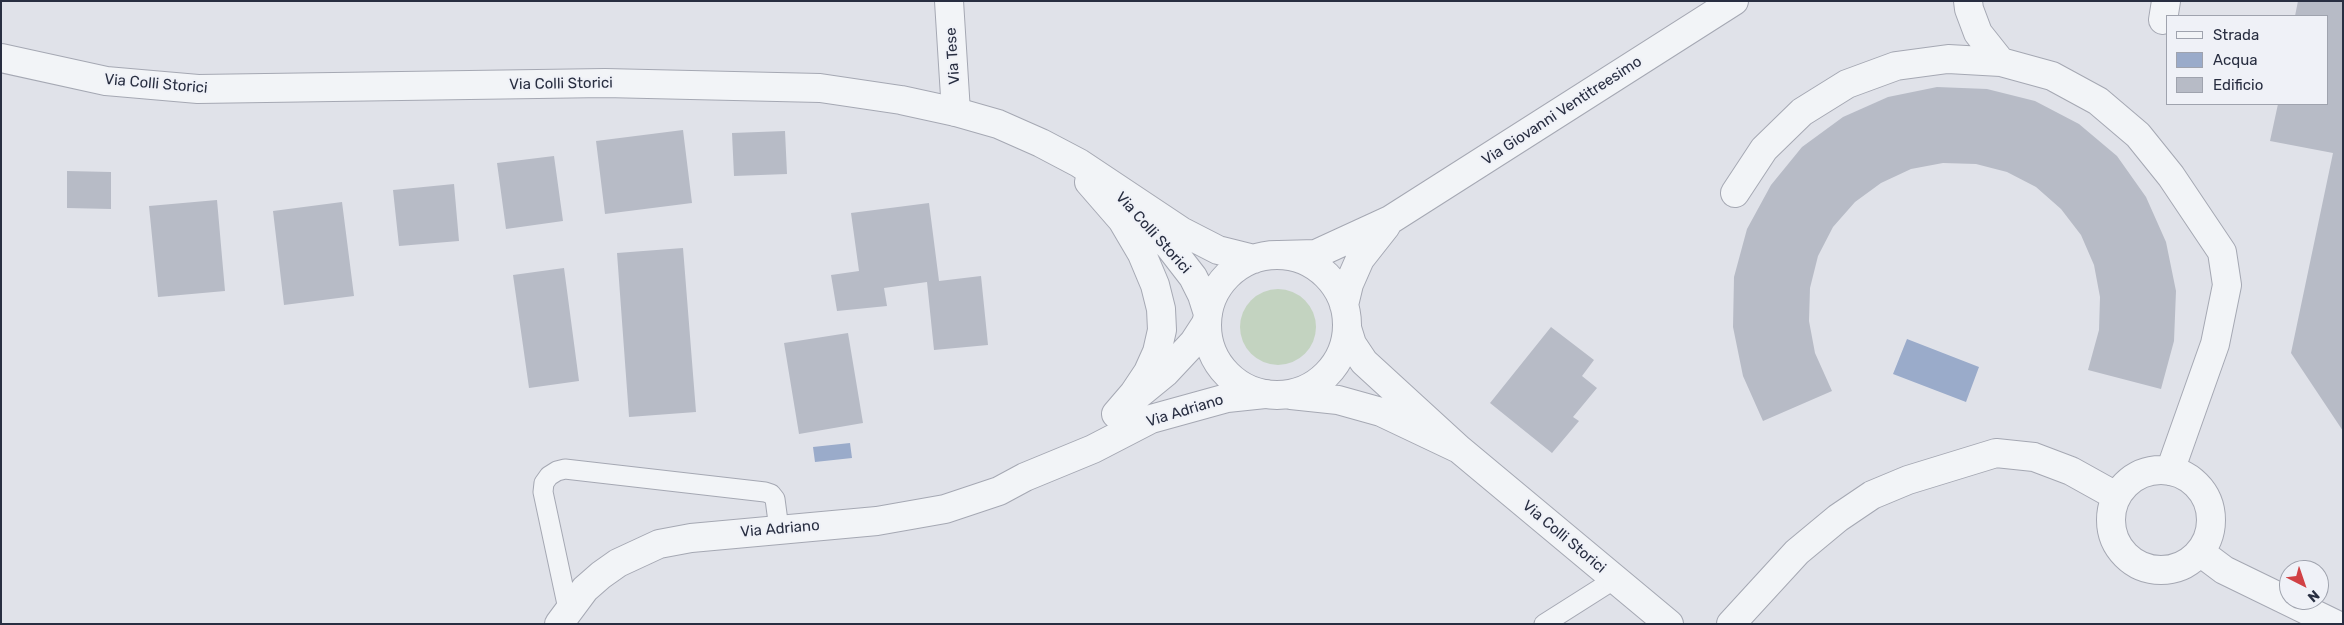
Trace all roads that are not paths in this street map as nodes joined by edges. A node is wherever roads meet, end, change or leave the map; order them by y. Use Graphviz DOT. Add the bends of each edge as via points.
graph roads {
  1 [pos="949,1"];
  2 [pos="1734,1"];
  3 [pos="1968,1"];
  4 [pos="1,58"];
  5 [pos="2001,62"];
  6 [pos="956,112"];
  7 [pos="1062,154"];
  8 [pos="1105,181"];
  9 [pos="1735,193"];
  10 [pos="1390,220"];
  11 [pos="1267,257"];
  12 [pos="1346,316"];
  13 [pos="1207,318"];
  14 [pos="1277,394"];
  15 [pos="1116,414"];
  16 [pos="1459,449"];
  17 [pos="2170,471"];
  18 [pos="1026,477"];
  19 [pos="2116,496"];
  20 [pos="779,529"];
  21 [pos="2200,552"];
  22 [pos="1614,579"];
  23 [pos="563,616"];
  24 [pos="1544,624"];
  25 [pos="1669,624"];
  26 [pos="1730,624"];
  27 [pos="2335,624"];
  1 -- 6 [label="street, Via Tese"];
  2 -- 10 [label="street, Via Giovanni Ventitreesimo"];
  3 -- 5 [label="street" via="1978,33"];
  4 -- 6 [label="street, Via Colli Storici" via="106,81 198,89 605,83 820,88"];
  5 -- 9 [label="street" via="1948,59 1896,66 1847,84 1802,112 1764,149"];
  5 -- 17 [label="street" via="2052,76 2098,101 2138,135 2171,176 2222,252 2227,285 2215,344"];
  6 -- 7 [label="street, Via Colli Storici" via="998,124"];
  7 -- 8 [label="street, Via Colli Storici"];
  7 -- 15 [label="street" via="1122,220 1146,262 1161,309 1162,330 1157,352 1139,386"];
  8 -- 11 [label="street, Via Colli Storici" via="1180,231 1218,250"];
  8 -- 13 [label="street, Via Colli Storici" via="1169,246 1193,277 1202,294"];
  10 -- 11 [label="street, Via Giovanni Ventitreesimo" via="1316,254"];
  10 -- 12 [label="street, Via Giovanni Ventitreesimo" via="1360,259 1349,284"];
  11 -- 12 [label="street, Via Colli Storici" via="1301,259 1320,269 1335,285"];
  11 -- 13 [label="street, Via Colli Storici" via="1237,267 1223,280 1213,296"];
  12 -- 14 [label="street" via="1342,352 1330,372 1311,386"];
  12 -- 16 [label="street, Via Colli Storici" via="1352,344 1364,362"];
  13 -- 14 [label="street, Via Colli Storici" via="1209,342 1216,361 1229,377 1246,388"];
  13 -- 15 [label="street, Via Adriano" via="1194,342 1165,373"];
  14 -- 16 [label="street, Via Colli Storici" via="1338,400 1381,412"];
  14 -- 18 [label="street, Via Adriano" via="1227,398 1151,419 1093,449"];
  15 -- 18 [label="street, Via Adriano"];
  16 -- 22 [label="street, Via Colli Storici"];
  17 -- 19 [label="street" via="2154,470 2139,475"];
  17 -- 21 [label="street" via="2186,476 2199,487 2208,502 2212,520 2209,537"];
  18 -- 20 [label="street, Via Adriano" via="999,491 945,509 877,521"];
  19 -- 21 [label="street" via="2111,512 2111,529 2116,545 2140,567 2156,571 2173,570"];
  19 -- 26 [label="street" via="2071,471 2034,457 1996,454 1916,477 1872,495 1838,518 1796,552"];
  20 -- 23 [label="street, Via Adriano" via="659,544 618,563 601,575"];
  20 -- 23 [label="lane" via="775,499 765,492 565,469 548,476 543,492"];
  21 -- 27 [label="street" via="2224,570"];
  22 -- 24 [label="lane"];
  22 -- 25 [label="street, Via Colli Storici"];
}
